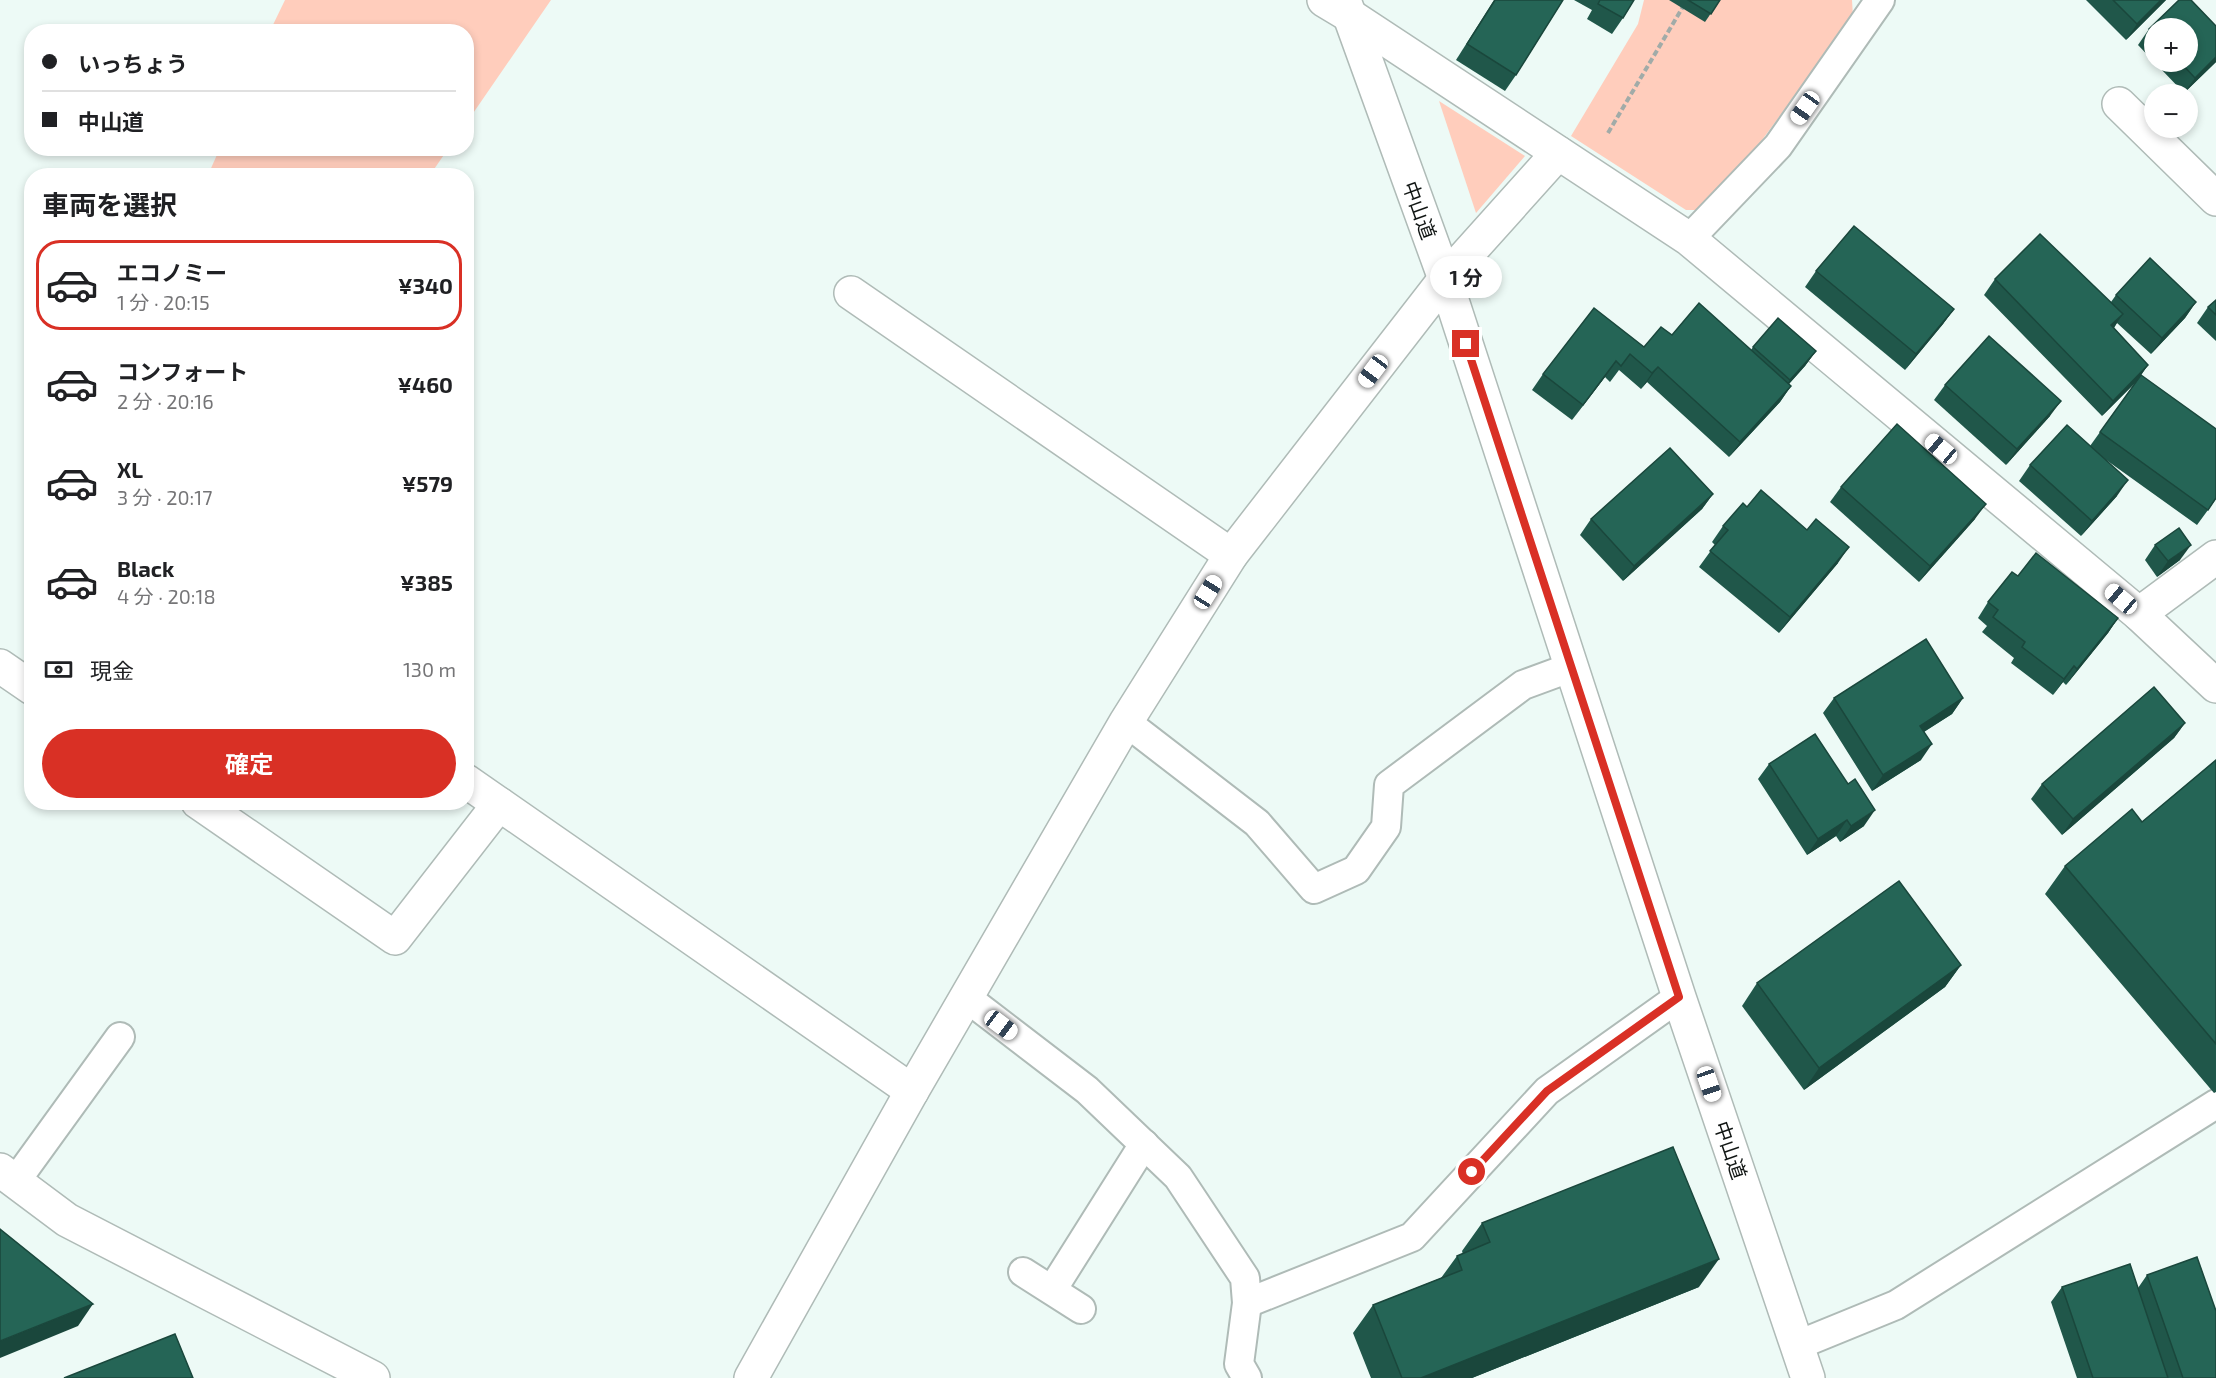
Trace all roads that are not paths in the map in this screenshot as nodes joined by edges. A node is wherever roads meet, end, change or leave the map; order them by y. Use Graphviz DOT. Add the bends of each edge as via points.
graph roads {
  1 [pos="1880,0"];
  2 [pos="1339,5"];
  3 [pos="2119,104"];
  4 [pos="1558,153"];
  5 [pos="2216,199"];
  6 [pos="1689,239"];
  7 [pos="1444,279"];
  8 [pos="850,293"];
  9 [pos="1231,555"];
  10 [pos="2216,557"];
  11 [pos="2139,614"];
  12 [pos="0,666"];
  13 [pos="1572,667"];
  14 [pos="24,682"];
  15 [pos="2216,686"];
  16 [pos="1126,722"];
  17 [pos="474,787"];
  18 [pos="499,804"];
  19 [pos="210,810"];
  20 [pos="1679,997"];
  21 [pos="967,999"];
  22 [pos="120,1037"];
  23 [pos="912,1091"];
  24 [pos="2216,1104"];
  25 [pos="1144,1144"];
  26 [pos="8,1176"];
  27 [pos="1023,1272"];
  28 [pos="1052,1290"];
  29 [pos="1247,1303"];
  30 [pos="1081,1309"];
  31 [pos="1798,1345"];
  32 [pos="373,1378"];
  33 [pos="751,1378"];
  34 [pos="1247,1378"];
  35 [pos="1808,1378"];
  1 -- 6 [label="lane" via="1778,146"];
  2 -- 4 [label="main road"];
  2 -- 7 [label="main road, 中山道"];
  3 -- 5 [label="main road"];
  4 -- 6 [label="main road"];
  4 -- 7 [label="main road"];
  6 -- 11 [label="main road"];
  7 -- 9 [label="main road"];
  7 -- 13 [label="main road, 中山道"];
  8 -- 9 [label="main road"];
  9 -- 16 [label="main road"];
  10 -- 11 [label="main road"];
  11 -- 15 [label="main road"];
  12 -- 14 [label="main road"];
  13 -- 16 [label="lane" via="1523,685 1389,785 1386,827 1356,870 1314,889 1257,823"];
  13 -- 20 [label="main road, 中山道"];
  16 -- 21 [label="main road"];
  17 -- 18 [label="main road"];
  18 -- 19 [label="main road" via="395,938"];
  18 -- 23 [label="main road"];
  20 -- 29 [label="lane" via="1547,1091 1412,1237"];
  20 -- 31 [label="main road, 中山道"];
  21 -- 23 [label="main road"];
  21 -- 25 [label="lane" via="1087,1090"];
  22 -- 26 [label="lane"];
  23 -- 33 [label="main road"];
  24 -- 31 [label="lane" via="1896,1305"];
  25 -- 28 [label="lane"];
  25 -- 29 [label="lane" via="1178,1177 1245,1278"];
  26 -- 32 [label="main road" via="67,1220"];
  27 -- 28 [label="lane"];
  28 -- 30 [label="lane"];
  29 -- 34 [label="lane" via="1239,1364"];
  31 -- 35 [label="main road, 中山道"];
}
